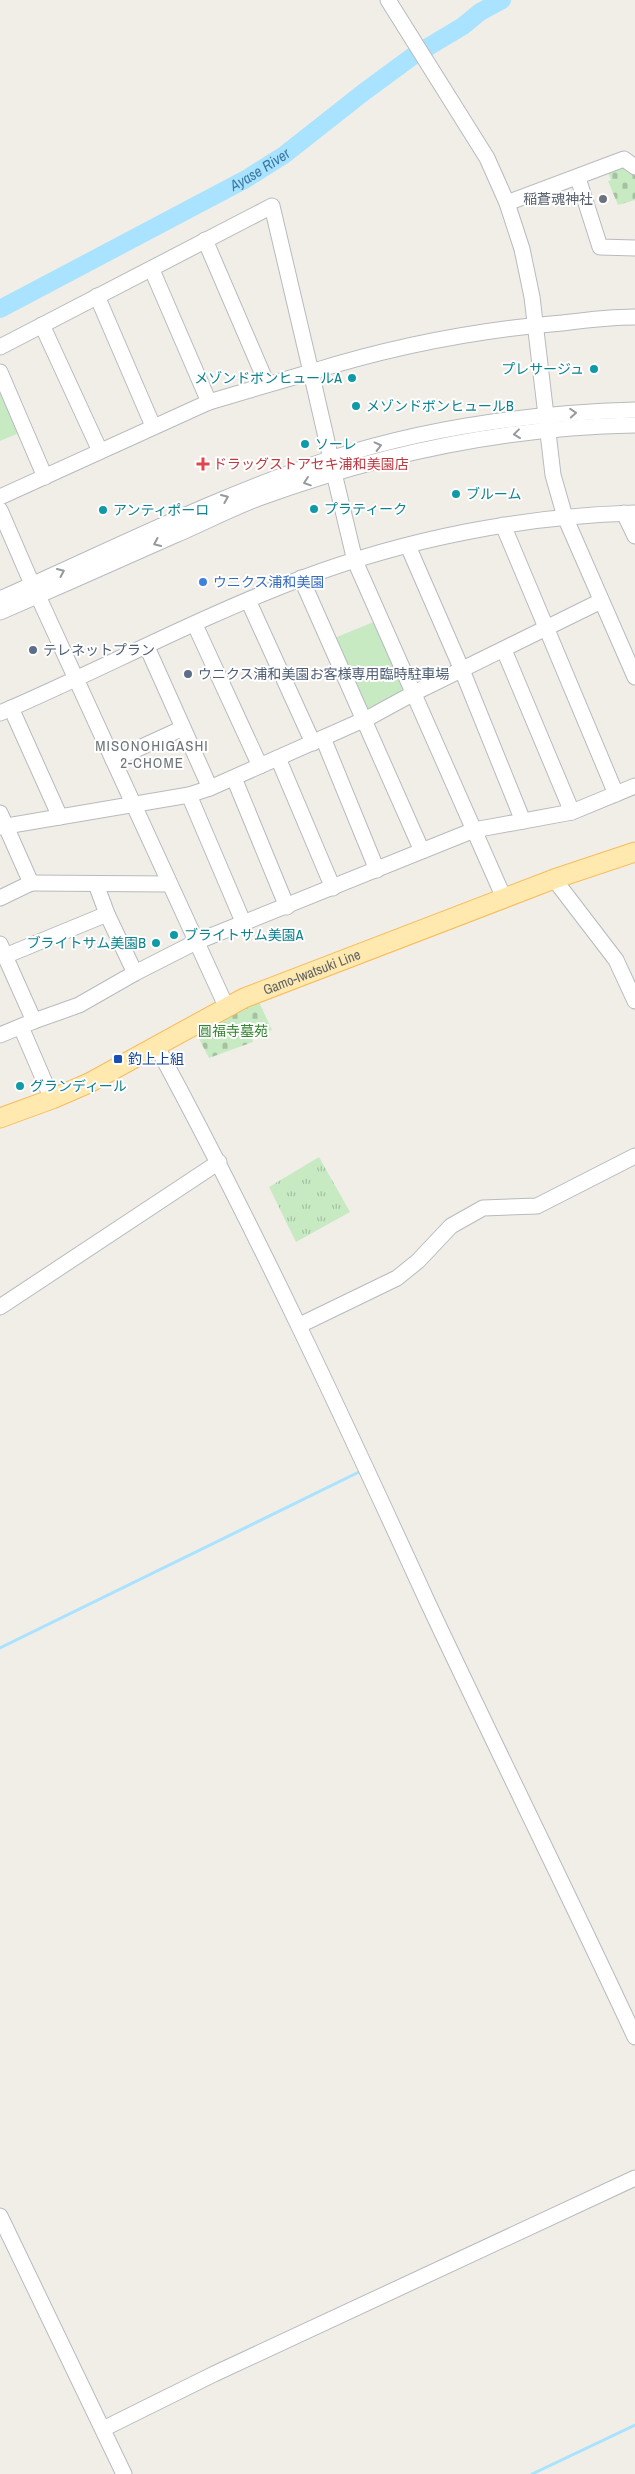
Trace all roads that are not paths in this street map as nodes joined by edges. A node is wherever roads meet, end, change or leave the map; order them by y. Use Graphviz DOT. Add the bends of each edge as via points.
graph roads {
  1 [pos="388,0"];
  2 [pos="635,167"];
  3 [pos="578,178"];
  4 [pos="507,203"];
  5 [pos="205,240"];
  6 [pos="635,248"];
  7 [pos="152,270"];
  8 [pos="97,296"];
  9 [pos="635,317"];
  10 [pos="42,325"];
  11 [pos="536,325"];
  12 [pos="0,347"];
  13 [pos="0,372"];
  14 [pos="311,372"];
  15 [pos="267,384"];
  16 [pos="209,402"];
  17 [pos="635,410"];
  18 [pos="546,423"];
  19 [pos="635,425"];
  20 [pos="153,426"];
  21 [pos="100,451"];
  22 [pos="332,466"];
  23 [pos="45,477"];
  24 [pos="0,497"];
  25 [pos="0,510"];
  26 [pos="630,513"];
  27 [pos="565,517"];
  28 [pos="504,525"];
  29 [pos="635,536"];
  30 [pos="408,546"];
  31 [pos="355,561"];
  32 [pos="301,578"];
  33 [pos="35,590"];
  34 [pos="0,599"];
  35 [pos="248,600"];
  36 [pos="601,601"];
  37 [pos="0,612"];
  38 [pos="196,625"];
  39 [pos="546,629"];
  40 [pos="147,647"];
  41 [pos="504,650"];
  42 [pos="462,670"];
  43 [pos="634,671"];
  44 [pos="76,678"];
  45 [pos="414,693"];
  46 [pos="5,711"];
  47 [pos="362,721"];
  48 [pos="183,728"];
  49 [pos="318,741"];
  50 [pos="278,758"];
  51 [pos="113,760"];
  52 [pos="260,766"];
  53 [pos="234,778"];
  54 [pos="635,786"];
  55 [pos="210,788"];
  56 [pos="616,794"];
  57 [pos="188,795"];
  58 [pos="133,805"];
  59 [pos="572,812"];
  60 [pos="60,817"];
  61 [pos="523,821"];
  62 [pos="2,822"];
  63 [pos="474,830"];
  64 [pos="422,852"];
  65 [pos="635,852"];
  66 [pos="377,870"];
  67 [pos="554,878"];
  68 [pos="31,883"];
  69 [pos="96,884"];
  70 [pos="169,884"];
  71 [pos="333,888"];
  72 [pos="0,898"];
  73 [pos="504,898"];
  74 [pos="287,907"];
  75 [pos="107,914"];
  76 [pos="244,924"];
  77 [pos="196,942"];
  78 [pos="3,950"];
  79 [pos="135,973"];
  80 [pos="635,1001"];
  81 [pos="226,1006"];
  82 [pos="27,1024"];
  83 [pos="0,1035"];
  84 [pos="157,1047"];
  85 [pos="52,1099"];
  86 [pos="0,1118"];
  87 [pos="635,1156"];
  88 [pos="220,1162"];
  89 [pos="0,1307"];
  90 [pos="300,1325"];
  91 [pos="635,2037"];
  92 [pos="635,2178"];
  93 [pos="0,2216"];
  94 [pos="103,2428"];
  95 [pos="124,2474"];
  1 -- 4 [label="street" via="487,158"];
  2 -- 3 [label="street" via="624,159"];
  3 -- 4 [label="street"];
  3 -- 6 [label="street" via="600,247"];
  4 -- 11 [label="street" via="528,271"];
  5 -- 7 [label="street"];
  5 -- 14 [label="street" via="272,206"];
  5 -- 15 [label="street"];
  7 -- 8 [label="street"];
  7 -- 16 [label="street"];
  8 -- 10 [label="street"];
  8 -- 20 [label="street"];
  9 -- 11 [label="street"];
  10 -- 12 [label="street"];
  10 -- 21 [label="street"];
  11 -- 14 [label="street" via="411,344"];
  11 -- 18 [label="street"];
  13 -- 23 [label="street"];
  14 -- 15 [label="street"];
  14 -- 22 [label="street"];
  15 -- 16 [label="street"];
  16 -- 20 [label="street"];
  18 -- 17 [label="street, one-way"];
  18 -- 19 [label="street"];
  18 -- 22 [label="street" via="438,432"];
  18 -- 27 [label="street" via="552,475"];
  20 -- 21 [label="street"];
  21 -- 23 [label="street"];
  22 -- 31 [label="street"];
  22 -- 33 [label="street"];
  23 -- 24 [label="street"];
  25 -- 33 [label="street"];
  26 -- 27 [label="street"];
  26 -- 29 [label="street"];
  27 -- 28 [label="street"];
  27 -- 36 [label="street"];
  28 -- 30 [label="street"];
  28 -- 39 [label="street"];
  30 -- 31 [label="street"];
  30 -- 42 [label="street"];
  31 -- 32 [label="street"];
  31 -- 45 [label="street"];
  32 -- 35 [label="street"];
  32 -- 47 [label="street"];
  33 -- 34 [label="street"];
  33 -- 37 [label="street"];
  33 -- 44 [label="street"];
  35 -- 38 [label="street"];
  35 -- 49 [label="street"];
  36 -- 39 [label="street"];
  36 -- 43 [label="street"];
  38 -- 40 [label="street"];
  38 -- 52 [label="street"];
  39 -- 41 [label="street"];
  39 -- 56 [label="street"];
  40 -- 44 [label="street"];
  40 -- 48 [label="street"];
  41 -- 42 [label="street"];
  41 -- 59 [label="street"];
  42 -- 45 [label="street"];
  42 -- 61 [label="street"];
  44 -- 46 [label="street"];
  44 -- 51 [label="street"];
  45 -- 47 [label="street"];
  45 -- 63 [label="street"];
  46 -- 60 [label="street"];
  47 -- 49 [label="street"];
  47 -- 64 [label="street"];
  48 -- 51 [label="street"];
  48 -- 55 [label="street"];
  49 -- 50 [label="street"];
  49 -- 66 [label="street"];
  50 -- 52 [label="street"];
  50 -- 71 [label="street"];
  51 -- 58 [label="street"];
  52 -- 53 [label="street"];
  53 -- 55 [label="street"];
  53 -- 74 [label="street"];
  54 -- 56 [label="street"];
  55 -- 57 [label="street"];
  56 -- 59 [label="street"];
  57 -- 58 [label="street"];
  57 -- 76 [label="street"];
  58 -- 60 [label="street"];
  58 -- 70 [label="street"];
  59 -- 61 [label="street"];
  60 -- 62 [label="street"];
  61 -- 63 [label="street"];
  62 -- 68 [label="street"];
  63 -- 64 [label="street"];
  63 -- 73 [label="street"];
  64 -- 66 [label="street"];
  65 -- 67 [label="main road, Gamo-Iwatsuki Line"];
  66 -- 71 [label="street"];
  67 -- 73 [label="main road, Gamo-Iwatsuki Line"];
  67 -- 80 [label="street" via="616,960"];
  68 -- 69 [label="street"];
  68 -- 72 [label="street"];
  69 -- 70 [label="street"];
  69 -- 75 [label="street"];
  70 -- 77 [label="street"];
  71 -- 74 [label="street"];
  73 -- 81 [label="main road, Gamo-Iwatsuki Line"];
  74 -- 76 [label="street"];
  75 -- 78 [label="street"];
  75 -- 79 [label="street"];
  76 -- 77 [label="street"];
  77 -- 79 [label="street"];
  77 -- 81 [label="street"];
  78 -- 82 [label="street"];
  79 -- 82 [label="street" via="79,1005"];
  81 -- 84 [label="main road, Gamo-Iwatsuki Line"];
  82 -- 83 [label="street"];
  82 -- 85 [label="street"];
  84 -- 85 [label="main road, Gamo-Iwatsuki Line"];
  84 -- 88 [label="street"];
  85 -- 86 [label="main road, Gamo-Iwatsuki Line"];
  87 -- 90 [label="street" via="536,1206 484,1208 451,1226 397,1278"];
  88 -- 89 [label="street"];
  88 -- 90 [label="street"];
  90 -- 91 [label="street"];
  92 -- 94 [label="street"];
  93 -- 94 [label="street"];
  94 -- 95 [label="street"];
}
